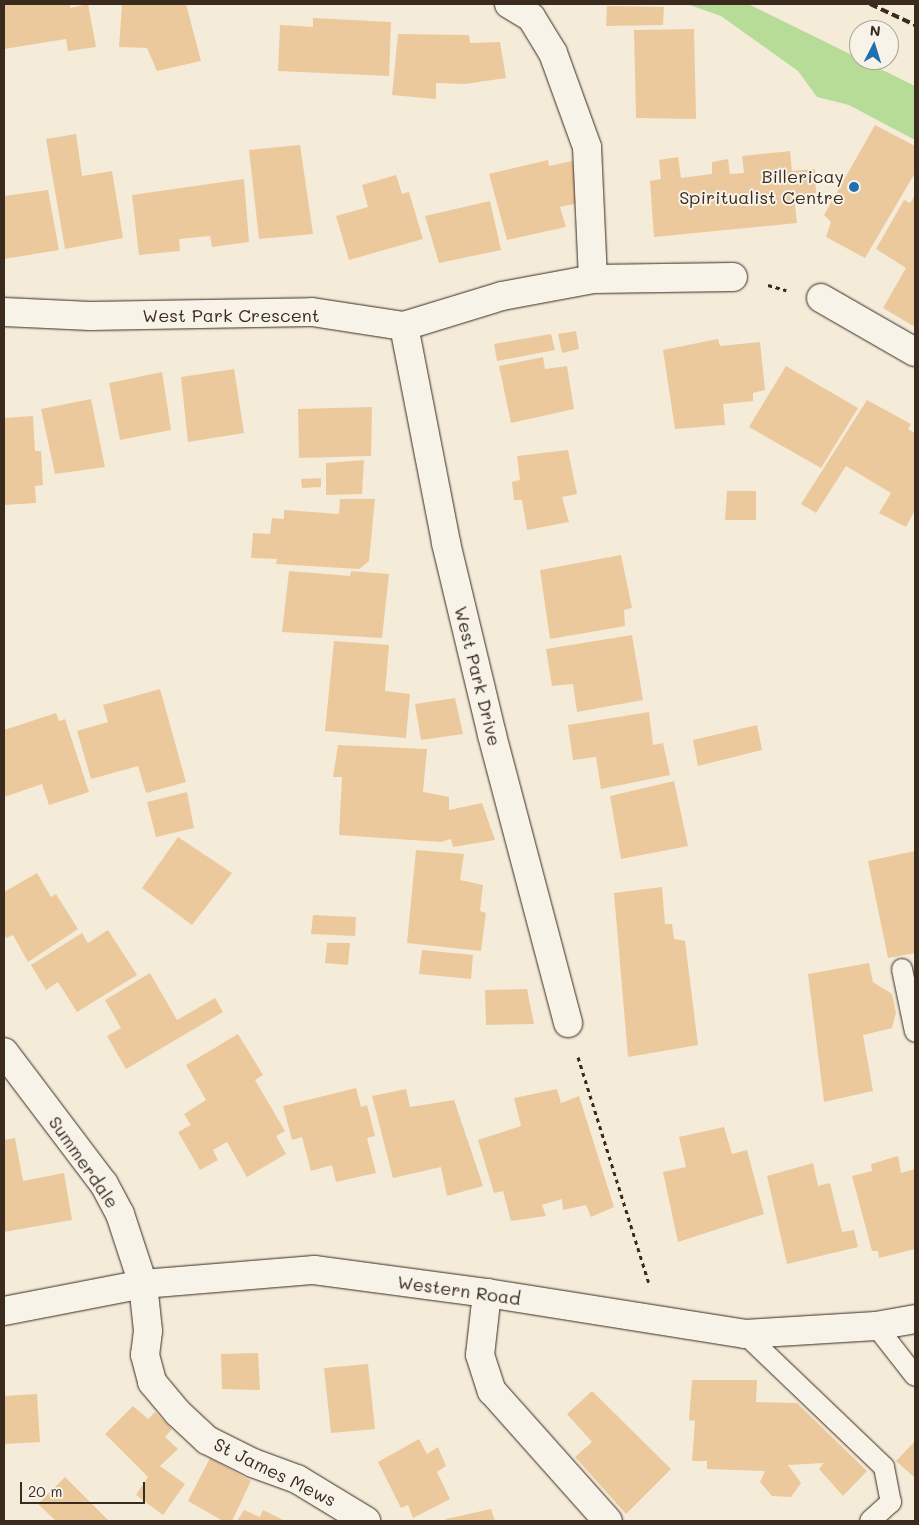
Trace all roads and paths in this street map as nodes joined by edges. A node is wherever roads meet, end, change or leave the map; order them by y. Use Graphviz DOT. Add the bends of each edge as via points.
graph roads {
  1 [pos="509,4"];
  2 [pos="733,277"];
  3 [pos="593,279"];
  4 [pos="821,298"];
  5 [pos="4,312"];
  6 [pos="404,326"];
  7 [pos="915,352"];
  8 [pos="902,969"];
  9 [pos="568,1023"];
  10 [pos="915,1032"];
  11 [pos="4,1052"];
  12 [pos="143,1284"];
  13 [pos="487,1293"];
  14 [pos="4,1311"];
  15 [pos="915,1319"];
  16 [pos="661,1321"];
  17 [pos="876,1326"];
  18 [pos="746,1334"];
  19 [pos="915,1376"];
  20 [pos="366,1521"];
  21 [pos="608,1521"];
  22 [pos="870,1521"];
  1 -- 3 [label="street" via="531,17 553,53 587,146"];
  2 -- 3 [label="street, West Park Crescent"];
  2 -- 4 [label="path"];
  3 -- 6 [label="street, West Park Crescent" via="502,296"];
  4 -- 7 [label="street"];
  5 -- 6 [label="street, West Park Crescent" via="90,316 312,312"];
  6 -- 9 [label="street, West Park Drive" via="446,543 492,735"];
  8 -- 10 [label="lane"];
  9 -- 16 [label="path"];
  11 -- 12 [label="street, Summerdale" via="104,1184 120,1214"];
  12 -- 13 [label="street, Western Road" via="314,1270"];
  12 -- 14 [label="street, Western Road"];
  12 -- 20 [label="street, St James Mews" via="148,1331 145,1355 152,1382 178,1413 207,1440 253,1463 297,1479"];
  13 -- 16 [label="street, Western Road"];
  13 -- 21 [label="street" via="480,1356 492,1390"];
  15 -- 17 [label="street, Western Road"];
  16 -- 18 [label="street, Western Road"];
  17 -- 18 [label="street, Western Road"];
  17 -- 19 [label="lane"];
  18 -- 22 [label="lane" via="884,1467 891,1502"];
}
